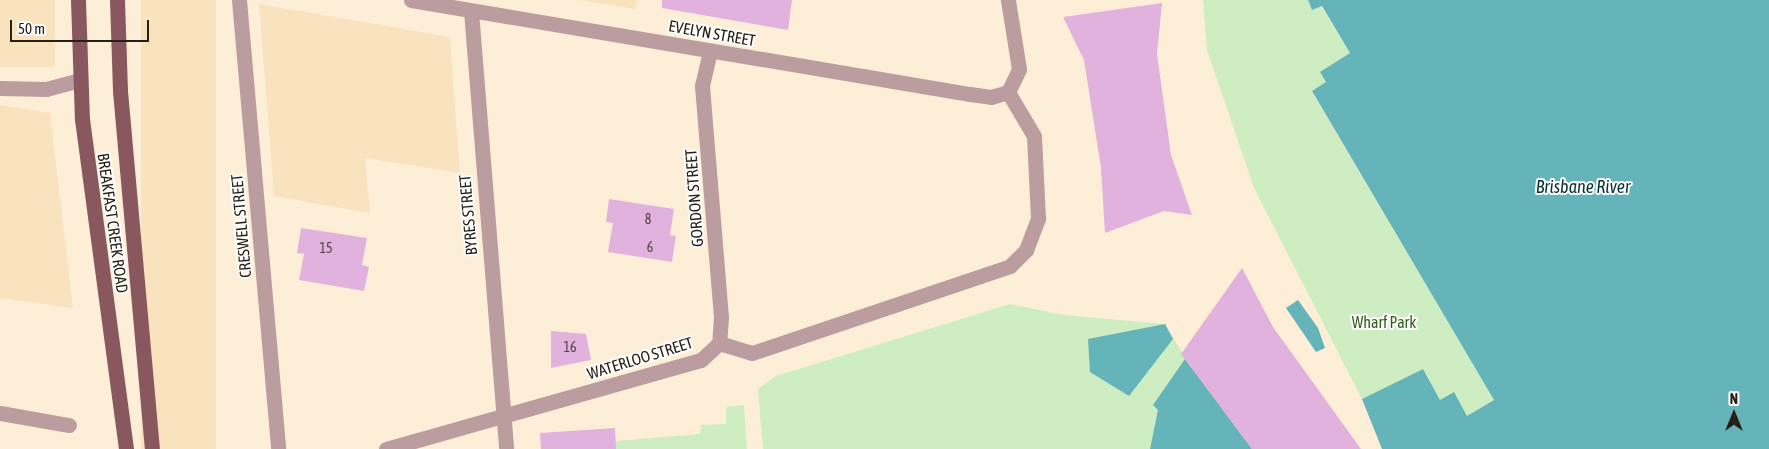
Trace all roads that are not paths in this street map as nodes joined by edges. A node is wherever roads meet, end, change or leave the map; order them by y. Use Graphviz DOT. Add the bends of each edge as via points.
graph roads {
  1 [pos="78,0"];
  2 [pos="117,0"];
  3 [pos="239,0"];
  4 [pos="411,0"];
  5 [pos="1008,0"];
  6 [pos="471,11"];
  7 [pos="710,51"];
  8 [pos="79,80"];
  9 [pos="0,88"];
  10 [pos="1008,92"];
  11 [pos="719,343"];
  12 [pos="0,413"];
  13 [pos="503,416"];
  14 [pos="68,424"];
  15 [pos="126,449"];
  16 [pos="152,449"];
  17 [pos="278,449"];
  18 [pos="386,449"];
  19 [pos="506,449"];
  1 -- 8 [label="main road, BREAKFAST CREEK ROAD"];
  2 -- 16 [label="main road, BREAKFAST CREEK ROAD" via="120,92"];
  3 -- 17 [label="street, CRESWELL STREET"];
  4 -- 6 [label="street, EVELYN STREET"];
  5 -- 10 [label="street" via="1019,69"];
  6 -- 7 [label="street, EVELYN STREET"];
  6 -- 13 [label="street, BYRES STREET"];
  7 -- 10 [label="street, EVELYN STREET" via="991,97"];
  7 -- 11 [label="street, GORDON STREET" via="702,86 720,317"];
  8 -- 9 [label="street" via="37,90"];
  8 -- 15 [label="main road, BREAKFAST CREEK ROAD"];
  10 -- 11 [label="street" via="1034,136 1038,218 1026,250 1010,266 752,353"];
  11 -- 13 [label="street, WATERLOO STREET" via="700,360"];
  12 -- 14 [label="street"];
  13 -- 18 [label="street, WATERLOO STREET"];
  13 -- 19 [label="street, BYRES STREET"];
}
